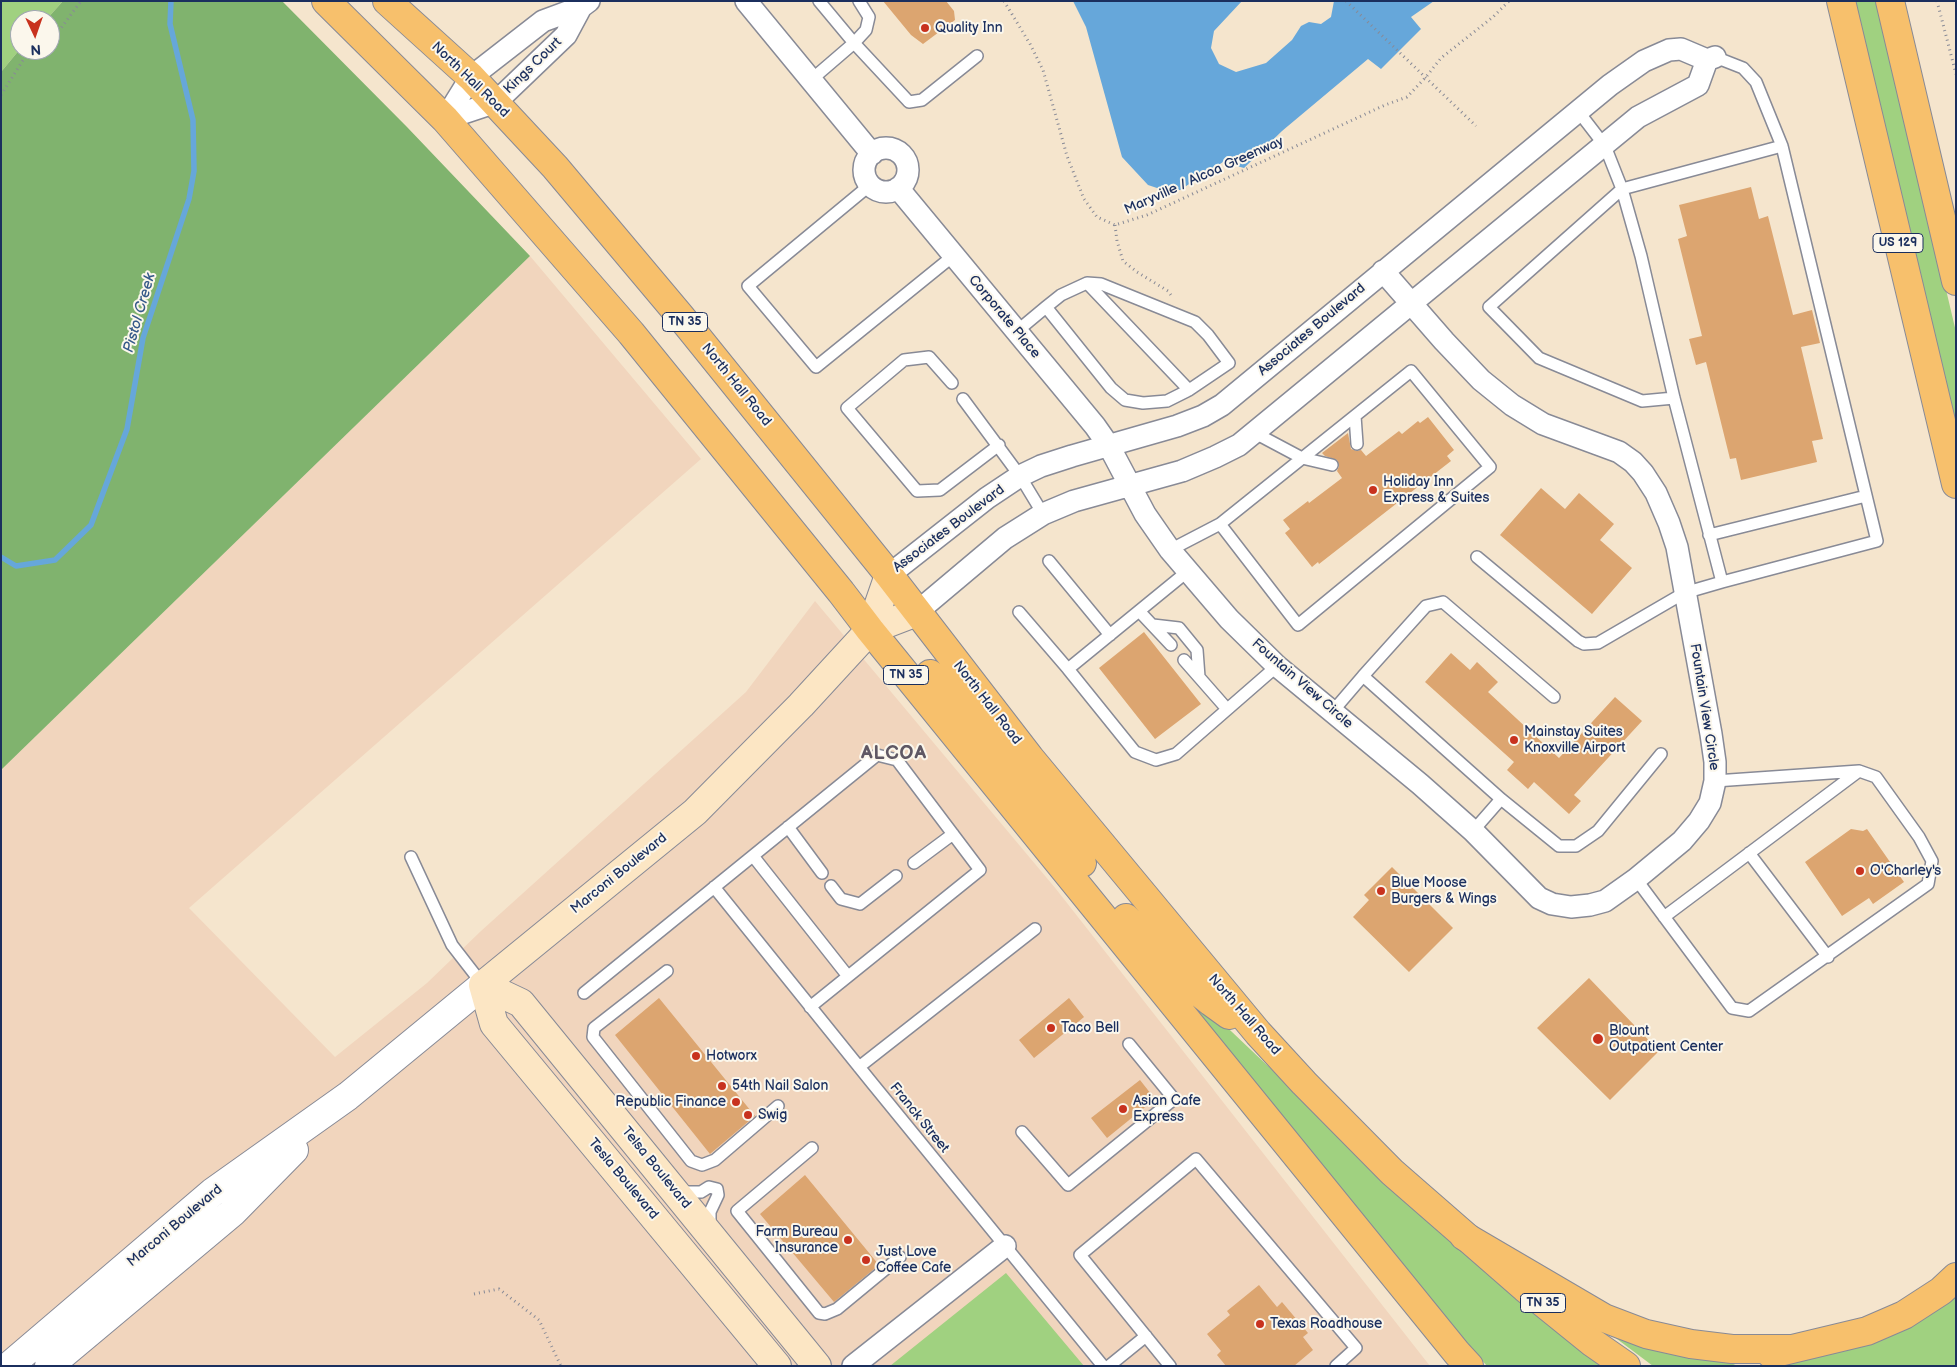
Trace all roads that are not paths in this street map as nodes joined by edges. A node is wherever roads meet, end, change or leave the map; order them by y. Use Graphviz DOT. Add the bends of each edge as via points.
graph roads {
  1 [pos="326,1"];
  2 [pos="388,1"];
  3 [pos="746,1"];
  4 [pos="819,1"];
  5 [pos="858,1"];
  6 [pos="1841,1"];
  7 [pos="1890,1"];
  8 [pos="585,4"];
  9 [pos="854,43"];
  10 [pos="977,56"];
  11 [pos="1711,59"];
  12 [pos="470,77"];
  13 [pos="811,80"];
  14 [pos="496,102"];
  15 [pos="1578,111"];
  16 [pos="445,119"];
  17 [pos="1604,146"];
  18 [pos="1782,146"];
  19 [pos="872,154"];
  20 [pos="870,185"];
  21 [pos="898,188"];
  22 [pos="1622,189"];
  23 [pos="953,256"];
  24 [pos="1383,271"];
  25 [pos="1956,281"];
  26 [pos="1087,283"];
  27 [pos="1411,304"];
  28 [pos="1046,307"];
  29 [pos="1016,332"];
  30 [pos="952,383"];
  31 [pos="1189,390"];
  32 [pos="963,398"];
  33 [pos="1674,398"];
  34 [pos="1355,416"];
  35 [pos="1255,433"];
  36 [pos="1357,444"];
  37 [pos="999,445"];
  38 [pos="1109,446"];
  39 [pos="1302,458"];
  40 [pos="1332,465"];
  41 [pos="1020,476"];
  42 [pos="1956,484"];
  43 [pos="1129,485"];
  44 [pos="1866,496"];
  45 [pos="1043,514"];
  46 [pos="1220,524"];
  47 [pos="1709,535"];
  48 [pos="1170,550"];
  49 [pos="1478,557"];
  50 [pos="1048,561"];
  51 [pos="1188,571"];
  52 [pos="889,575"];
  53 [pos="1722,582"];
  54 [pos="1684,593"];
  55 [pos="1140,611"];
  56 [pos="916,612"];
  57 [pos="1020,612"];
  58 [pos="1153,626"];
  59 [pos="870,630"];
  60 [pos="1110,635"];
  61 [pos="1170,645"];
  62 [pos="1184,660"];
  63 [pos="1277,666"];
  64 [pos="1068,669"];
  65 [pos="1363,676"];
  66 [pos="1198,677"];
  67 [pos="1554,697"];
  68 [pos="1227,709"];
  69 [pos="1333,711"];
  70 [pos="1661,754"];
  71 [pos="1859,770"];
  72 [pos="1715,781"];
  73 [pos="1501,799"];
  74 [pos="788,827"];
  75 [pos="1473,831"];
  76 [pos="952,834"];
  77 [pos="1750,853"];
  78 [pos="753,856"];
  79 [pos="411,857"];
  80 [pos="914,863"];
  81 [pos="822,873"];
  82 [pos="896,876"];
  83 [pos="1636,879"];
  84 [pos="831,886"];
  85 [pos="714,887"];
  86 [pos="1664,917"];
  87 [pos="1035,929"];
  88 [pos="1828,957"];
  89 [pos="667,971"];
  90 [pos="847,975"];
  91 [pos="483,985"];
  92 [pos="584,993"];
  93 [pos="810,1007"];
  94 [pos="1258,1033"];
  95 [pos="1129,1044"];
  96 [pos="859,1067"];
  97 [pos="348,1096"];
  98 [pos="778,1106"];
  99 [pos="1022,1132"];
  100 [pos="812,1148"];
  101 [pos="1464,1236"];
  102 [pos="1005,1246"];
  103 [pos="900,1256"];
  104 [pos="1956,1277"];
  105 [pos="1146,1336"];
  106 [pos="1789,1349"];
  107 [pos="9,1366"];
  108 [pos="49,1366"];
  109 [pos="778,1366"];
  110 [pos="817,1366"];
  111 [pos="853,1366"];
  112 [pos="1103,1366"];
  113 [pos="1109,1366"];
  114 [pos="1170,1366"];
  115 [pos="1336,1366"];
  116 [pos="1469,1366"];
  117 [pos="1626,1366"];
  118 [pos="1739,1366"];
  1 -- 16 [label="main road, TN 35"];
  2 -- 12 [label="main road, North Hall Road / TN 35"];
  3 -- 13 [label="street"];
  4 -- 9 [label="lane"];
  5 -- 9 [label="lane" via="868,17 866,30"];
  6 -- 42 [label="main road, US 129"];
  7 -- 25 [label="main road"];
  8 -- 12 [label="street, Kings Court" via="544,21"];
  8 -- 14 [label="street, Kings Court" via="566,35"];
  9 -- 10 [label="lane" via="909,102 922,100"];
  9 -- 13 [label="lane"];
  11 -- 15 [label="street, Associates Boulevard" via="1681,49 1669,50 1644,61"];
  11 -- 17 [label="street" via="1698,86 1638,117"];
  11 -- 18 [label="lane" via="1743,68 1756,82"];
  12 -- 14 [label="main road, North Hall Road / TN 35"];
  12 -- 16 [label="street, Kings Court"];
  13 -- 19 [label="street"];
  14 -- 16 [label="street, Kings Court"];
  14 -- 52 [label="main road, North Hall Road / TN 35" via="681,317"];
  15 -- 17 [label="lane"];
  15 -- 24 [label="street, Associates Boulevard"];
  16 -- 59 [label="main road, TN 35" via="631,333"];
  17 -- 22 [label="lane"];
  17 -- 27 [label="street"];
  18 -- 22 [label="lane"];
  18 -- 44 [label="lane"];
  19 -- 20 [label="street" via="864,173"];
  19 -- 21 [label="street" via="884,148 903,156 907,162 907,177"];
  20 -- 21 [label="street" via="884,192"];
  20 -- 23 [label="lane" via="748,286 816,367"];
  21 -- 23 [label="street, Corporate Place"];
  22 -- 33 [label="lane"];
  22 -- 33 [label="lane" via="1489,307 1539,358 1642,401"];
  23 -- 29 [label="street, Corporate Place"];
  24 -- 27 [label="street, Fountain View Circle"];
  24 -- 38 [label="street, Associates Boulevard" via="1222,405 1177,426"];
  26 -- 28 [label="lane" via="1061,295"];
  26 -- 31 [label="lane"];
  26 -- 31 [label="lane" via="1101,284 1171,311 1195,322 1208,334 1229,363"];
  27 -- 35 [label="street"];
  27 -- 54 [label="street, Fountain View Circle" via="1481,380 1512,405 1544,424 1619,452 1638,467 1656,493 1670,523"];
  28 -- 29 [label="lane"];
  28 -- 31 [label="lane" via="1111,388 1125,400 1144,403 1167,401"];
  29 -- 38 [label="street, Corporate Place"];
  30 -- 37 [label="lane" via="929,357 904,360 847,408 917,490 940,490"];
  32 -- 37 [label="lane"];
  33 -- 47 [label="lane"];
  34 -- 36 [label="lane"];
  34 -- 39 [label="lane"];
  34 -- 46 [label="lane" via="1411,371 1490,467 1298,625"];
  35 -- 39 [label="lane"];
  35 -- 43 [label="street" via="1239,445 1182,471"];
  37 -- 41 [label="lane"];
  38 -- 41 [label="street, Associates Boulevard"];
  38 -- 43 [label="street, Fountain View Circle"];
  39 -- 40 [label="lane"];
  39 -- 46 [label="lane"];
  41 -- 45 [label="lane"];
  41 -- 52 [label="street, Associates Boulevard"];
  43 -- 45 [label="street"];
  43 -- 48 [label="street, Fountain View Circle"];
  44 -- 47 [label="lane"];
  44 -- 53 [label="lane" via="1877,541"];
  45 -- 56 [label="street" via="1005,538"];
  46 -- 48 [label="lane"];
  47 -- 53 [label="lane"];
  48 -- 51 [label="street, Fountain View Circle"];
  49 -- 54 [label="lane" via="1584,644 1598,644"];
  50 -- 60 [label="lane"];
  51 -- 55 [label="lane"];
  51 -- 63 [label="street, Fountain View Circle" via="1229,619"];
  52 -- 56 [label="main road, North Hall Road / TN 35"];
  52 -- 59 [label="main road, Marconi Boulevard"];
  53 -- 54 [label="lane"];
  54 -- 72 [label="street, Fountain View Circle" via="1711,734"];
  55 -- 58 [label="lane"];
  55 -- 60 [label="lane"];
  56 -- 59 [label="main road, Marconi Boulevard"];
  56 -- 94 [label="main road, North Hall Road / TN 35" via="1030,758"];
  57 -- 64 [label="lane"];
  58 -- 61 [label="lane"];
  58 -- 66 [label="lane" via="1179,628 1197,650"];
  59 -- 91 [label="main road, Marconi Boulevard" via="695,812"];
  59 -- 94 [label="main road" via="892,635 912,652 1144,939 1186,982"];
  59 -- 116 [label="main road, TN 35"];
  60 -- 64 [label="lane"];
  62 -- 66 [label="lane"];
  63 -- 68 [label="lane"];
  63 -- 69 [label="street, Fountain View Circle"];
  64 -- 68 [label="lane" via="1135,752 1156,760 1176,754"];
  65 -- 67 [label="lane" via="1426,606 1443,602"];
  65 -- 69 [label="lane"];
  65 -- 73 [label="lane"];
  66 -- 68 [label="lane"];
  69 -- 75 [label="street, Fountain View Circle"];
  70 -- 73 [label="lane" via="1598,831 1576,846 1559,846"];
  71 -- 72 [label="lane"];
  71 -- 77 [label="lane"];
  71 -- 88 [label="lane" via="1876,777 1932,861 1928,884"];
  72 -- 83 [label="street, Fountain View Circle" via="1710,803 1699,821 1682,841"];
  73 -- 75 [label="lane"];
  74 -- 76 [label="lane" via="877,755 897,760"];
  74 -- 78 [label="lane"];
  74 -- 81 [label="lane"];
  75 -- 83 [label="street, Fountain View Circle" via="1539,898 1552,904 1571,907 1605,901"];
  76 -- 80 [label="lane"];
  76 -- 90 [label="lane" via="980,870"];
  77 -- 86 [label="lane"];
  77 -- 88 [label="lane"];
  78 -- 85 [label="lane"];
  78 -- 90 [label="lane"];
  79 -- 91 [label="lane" via="452,945"];
  82 -- 84 [label="lane" via="860,904 841,899"];
  83 -- 86 [label="lane"];
  85 -- 92 [label="lane"];
  85 -- 93 [label="lane, Franck Street"];
  86 -- 88 [label="lane" via="1732,1008 1750,1011"];
  87 -- 96 [label="lane"];
  89 -- 98 [label="lane" via="594,1028 593,1037 691,1161 702,1165 715,1160"];
  90 -- 93 [label="lane"];
  91 -- 97 [label="street, Marconi Boulevard"];
  91 -- 109 [label="main road, Tesla Boulevard" via="494,1024"];
  91 -- 110 [label="main road, Telsa Boulevard" via="522,1003"];
  93 -- 96 [label="lane, Franck Street"];
  94 -- 101 [label="main road, North Hall Road / TN 35" via="1392,1172"];
  95 -- 99 [label="lane" via="1174,1099 1068,1184"];
  96 -- 102 [label="lane, Franck Street"];
  97 -- 107 [label="street, Marconi Boulevard" via="214,1192"];
  97 -- 108 [label="street, Marconi Boulevard" via="233,1212"];
  100 -- 103 [label="lane" via="737,1212 819,1313 837,1310"];
  101 -- 106 [label="main road" via="1604,1318 1646,1334 1732,1349"];
  101 -- 117 [label="main road, North Hall Road / TN 35"];
  102 -- 111 [label="street"];
  102 -- 112 [label="lane, Franck Street"];
  104 -- 106 [label="main road" via="1941,1292 1867,1331"];
  105 -- 113 [label="lane"];
  105 -- 114 [label="lane"];
  105 -- 115 [label="lane" via="1080,1255 1196,1159 1356,1348"];
  106 -- 118 [label="main road"];
}
